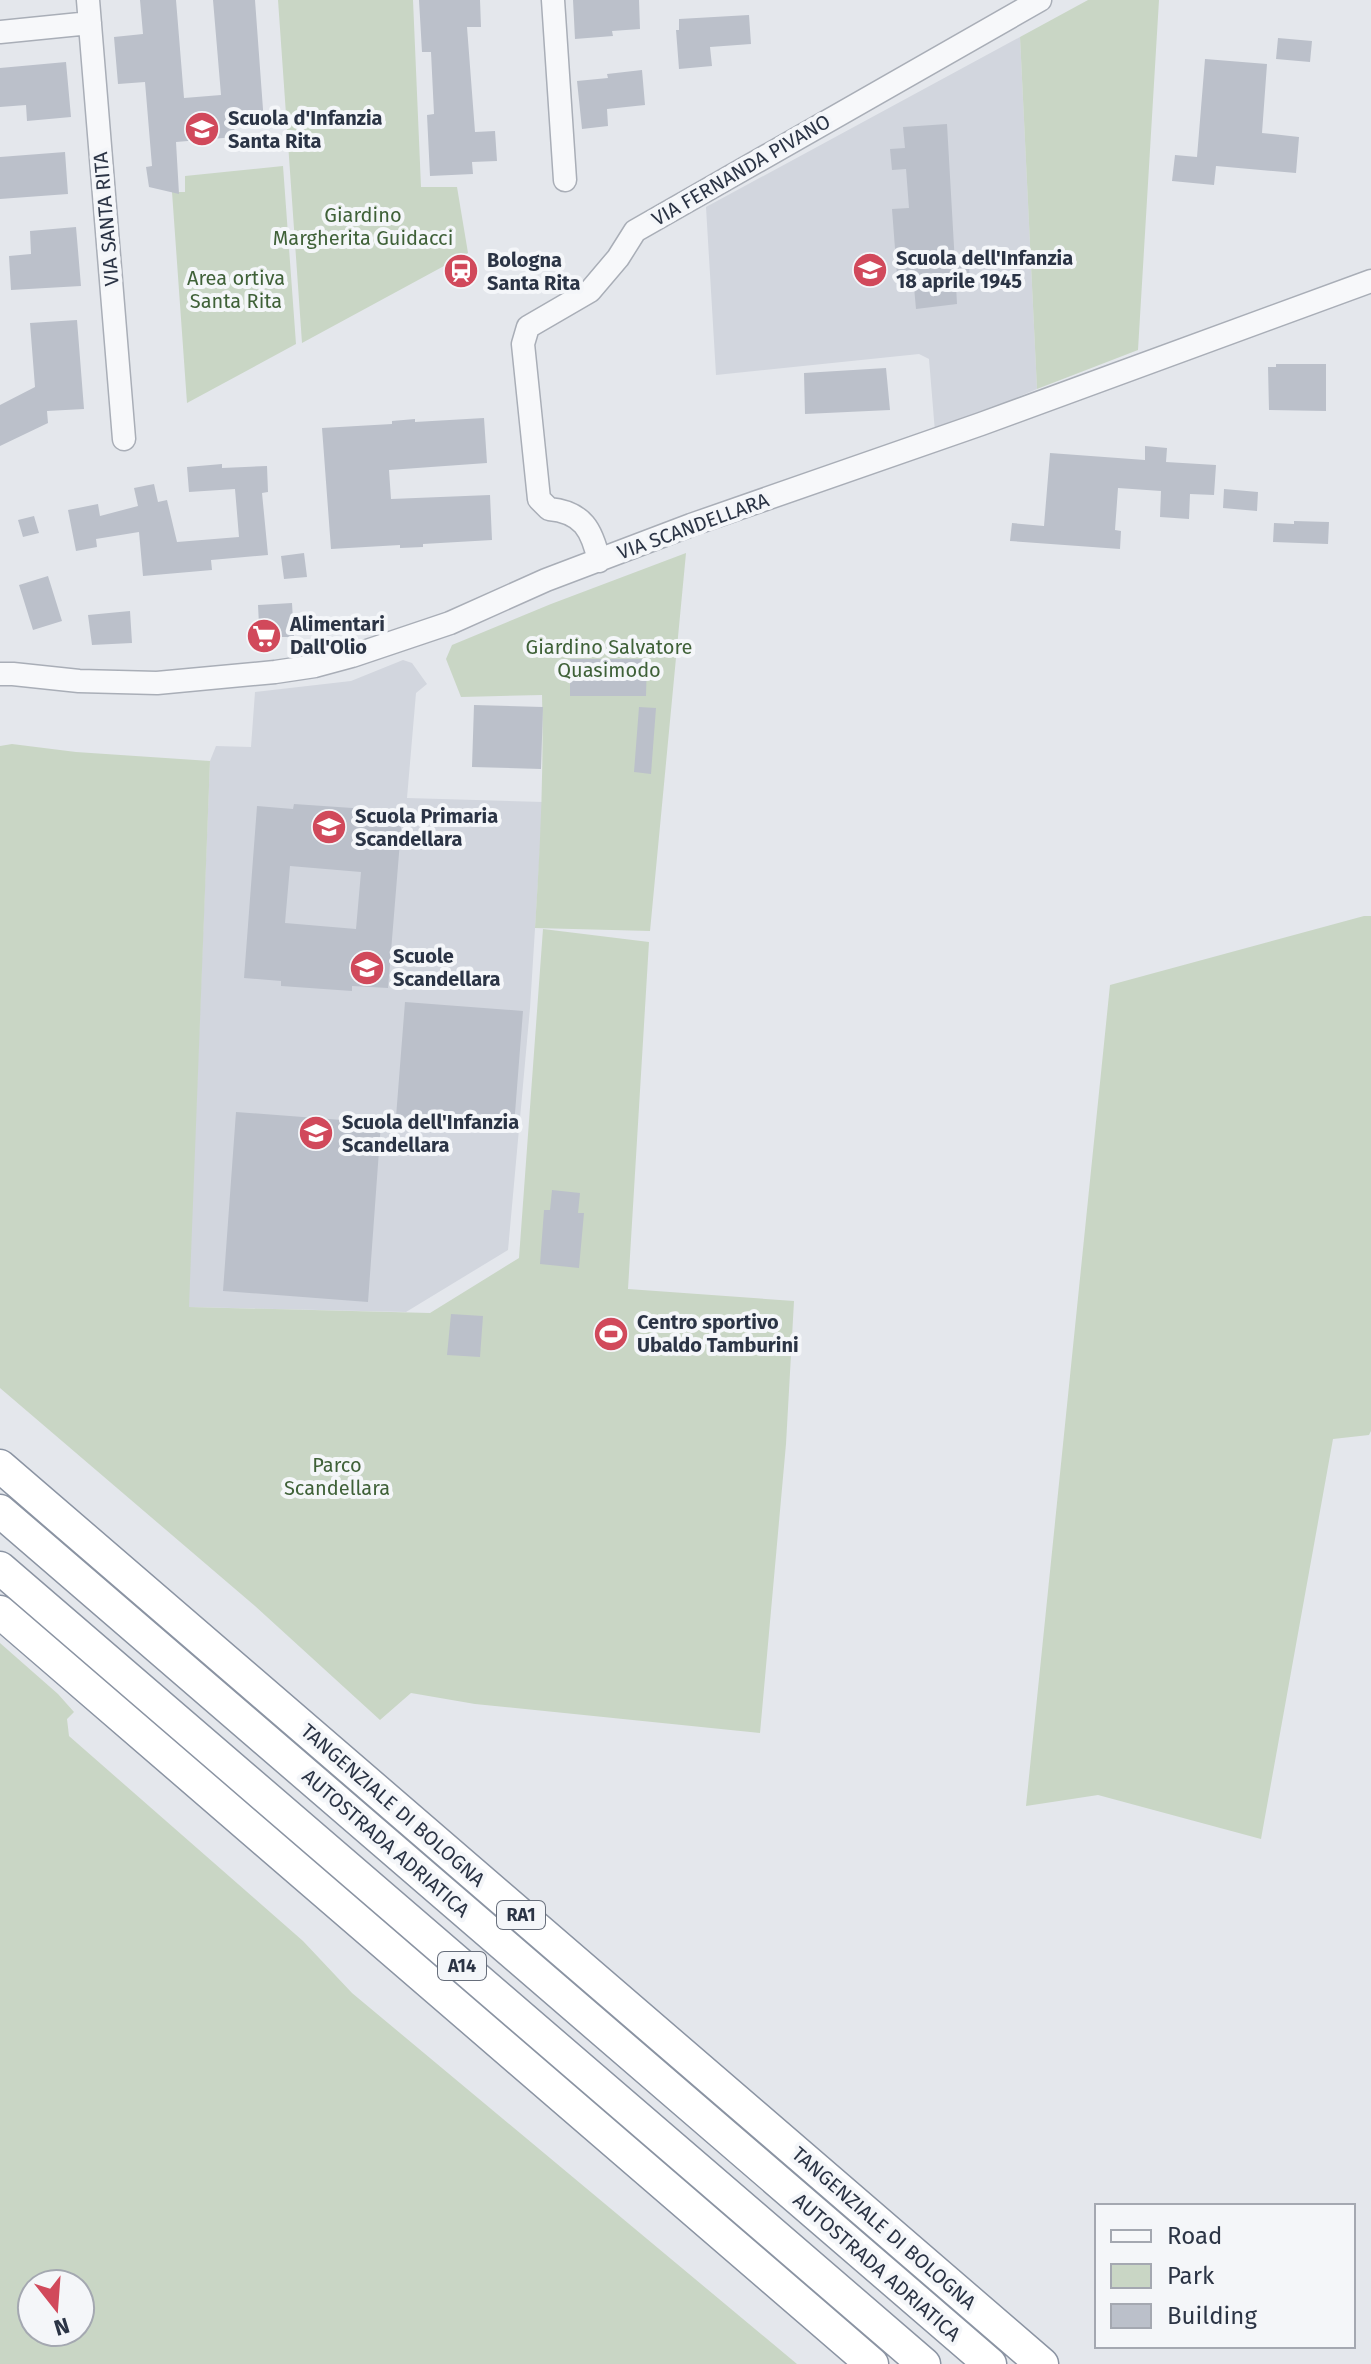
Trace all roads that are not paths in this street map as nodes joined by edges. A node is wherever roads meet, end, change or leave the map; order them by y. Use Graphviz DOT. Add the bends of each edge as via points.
graph roads {
  1 [pos="88,0"];
  2 [pos="553,0"];
  3 [pos="1040,0"];
  4 [pos="90,23"];
  5 [pos="0,32"];
  6 [pos="565,180"];
  7 [pos="1371,281"];
  8 [pos="124,439"];
  9 [pos="599,561"];
  10 [pos="0,674"];
  11 [pos="0,1466"];
  12 [pos="0,1511"];
  13 [pos="0,1568"];
  14 [pos="0,1612"];
  15 [pos="685,2203"];
  16 [pos="847,2364"];
  17 [pos="872,2364"];
  18 [pos="924,2364"];
  19 [pos="990,2364"];
  20 [pos="1042,2364"];
  1 -- 4 [label="street, VIA SANTA RITA"];
  2 -- 6 [label="street"];
  3 -- 9 [label="street, VIA FERNANDA PIVANO" via="635,231 590,291 528,327 523,344 539,499 549,509 567,511 584,523"];
  4 -- 5 [label="street"];
  4 -- 8 [label="street, VIA SANTA RITA"];
  7 -- 9 [label="street, VIA SCANDELLARA"];
  9 -- 10 [label="street, VIA SCANDELLARA" via="450,623 315,666 157,683"];
  11 -- 20 [label="highway, TANGENZIALE DI BOLOGNA / RA1"];
  12 -- 19 [label="highway, AUTOSTRADA ADRIATICA / A14"];
  13 -- 18 [label="highway, A14"];
  14 -- 15 [label="highway"];
  15 -- 16 [label="highway"];
  15 -- 17 [label="highway"];
}
